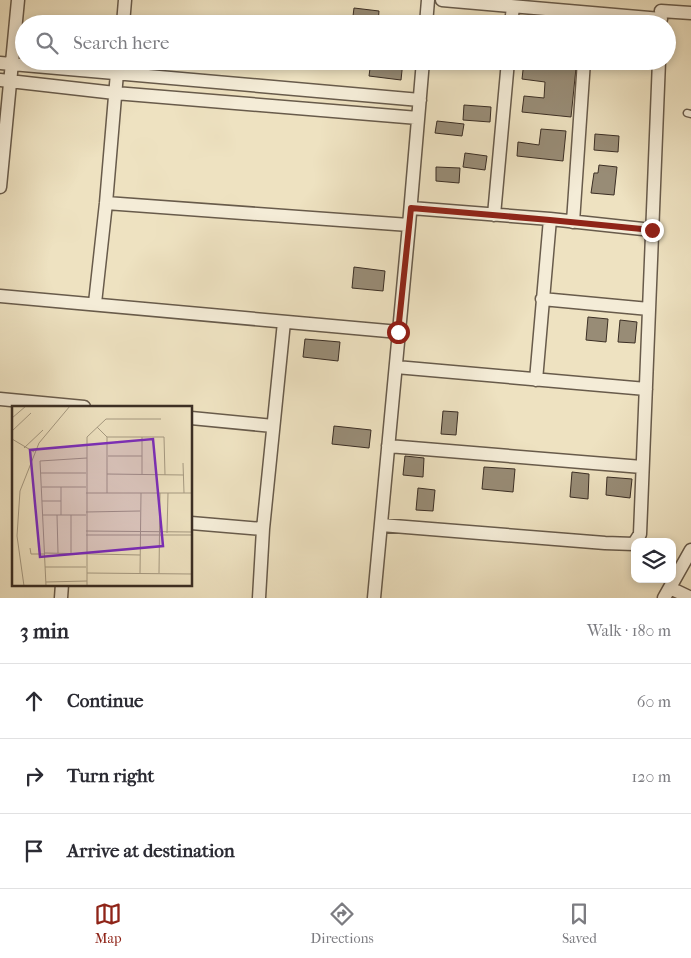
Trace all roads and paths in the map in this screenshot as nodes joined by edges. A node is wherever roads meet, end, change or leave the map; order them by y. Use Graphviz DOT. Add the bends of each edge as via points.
graph roads {
  1 [pos="18,0"];
  2 [pos="125,0"];
  3 [pos="428,0"];
  4 [pos="442,0"];
  5 [pos="513,7"];
  6 [pos="691,13"];
  7 [pos="661,14"];
  8 [pos="15,15"];
  9 [pos="123,15"];
  10 [pos="427,15"];
  11 [pos="512,15"];
  12 [pos="567,15"];
  13 [pos="642,15"];
  14 [pos="15,16"];
  15 [pos="6,64"];
  16 [pos="117,70"];
  17 [pos="136,70"];
  18 [pos="422,70"];
  19 [pos="507,70"];
  20 [pos="583,70"];
  21 [pos="659,70"];
  22 [pos="5,81"];
  23 [pos="115,93"];
  24 [pos="420,100"];
  25 [pos="418,118"];
  26 [pos="0,187"];
  27 [pos="106,203"];
  28 [pos="411,208"];
  29 [pos="494,215"];
  30 [pos="550,220"];
  31 [pos="573,222"];
  32 [pos="410,225"];
  33 [pos="652,230"];
  34 [pos="0,296"];
  35 [pos="542,299"];
  36 [pos="94,303"];
  37 [pos="649,309"];
  38 [pos="284,322"];
  39 [pos="398,332"];
  40 [pos="396,367"];
  41 [pos="536,380"];
  42 [pos="646,390"];
  43 [pos="0,399"];
  44 [pos="79,406"];
  45 [pos="192,418"];
  46 [pos="274,426"];
  47 [pos="388,446"];
  48 [pos="642,468"];
  49 [pos="192,523"];
  50 [pos="380,525"];
  51 [pos="263,529"];
  52 [pos="638,538"];
  53 [pos="631,544"];
  54 [pos="691,550"];
  55 [pos="667,593"];
  56 [pos="259,598"];
  57 [pos="374,598"];
  58 [pos="691,598"];
  1 -- 8 [label="street"];
  2 -- 9 [label="street"];
  3 -- 10 [label="street"];
  4 -- 5 [label="street"];
  5 -- 11 [label="street"];
  5 -- 12 [label="street"];
  6 -- 7 [label="street"];
  7 -- 13 [label="street"];
  14 -- 15 [label="street"];
  15 -- 22 [label="street"];
  16 -- 23 [label="street"];
  17 -- 24 [label="street"];
  18 -- 24 [label="street"];
  19 -- 29 [label="street"];
  20 -- 31 [label="street"];
  21 -- 33 [label="street"];
  22 -- 23 [label="street"];
  22 -- 26 [label="street"];
  23 -- 25 [label="street"];
  23 -- 27 [label="street"];
  24 -- 25 [label="street"];
  25 -- 28 [label="street"];
  27 -- 32 [label="street"];
  27 -- 36 [label="street"];
  28 -- 29 [label="street"];
  28 -- 32 [label="street"];
  29 -- 30 [label="street"];
  30 -- 31 [label="street"];
  30 -- 35 [label="street"];
  31 -- 33 [label="street"];
  32 -- 39 [label="street"];
  33 -- 37 [label="street"];
  34 -- 36 [label="street"];
  35 -- 37 [label="street"];
  35 -- 41 [label="street"];
  36 -- 38 [label="street"];
  37 -- 42 [label="street"];
  38 -- 39 [label="street"];
  38 -- 46 [label="street"];
  39 -- 40 [label="street"];
  40 -- 41 [label="street"];
  40 -- 47 [label="street"];
  41 -- 42 [label="street"];
  42 -- 48 [label="street"];
  43 -- 44 [label="street"];
  45 -- 46 [label="street"];
  46 -- 51 [label="street"];
  47 -- 48 [label="street"];
  47 -- 50 [label="street"];
  48 -- 52 [label="street"];
  49 -- 51 [label="street"];
  50 -- 53 [label="street"];
  50 -- 57 [label="street"];
  51 -- 56 [label="street"];
  54 -- 55 [label="street"];
  55 -- 58 [label="street"];
}
